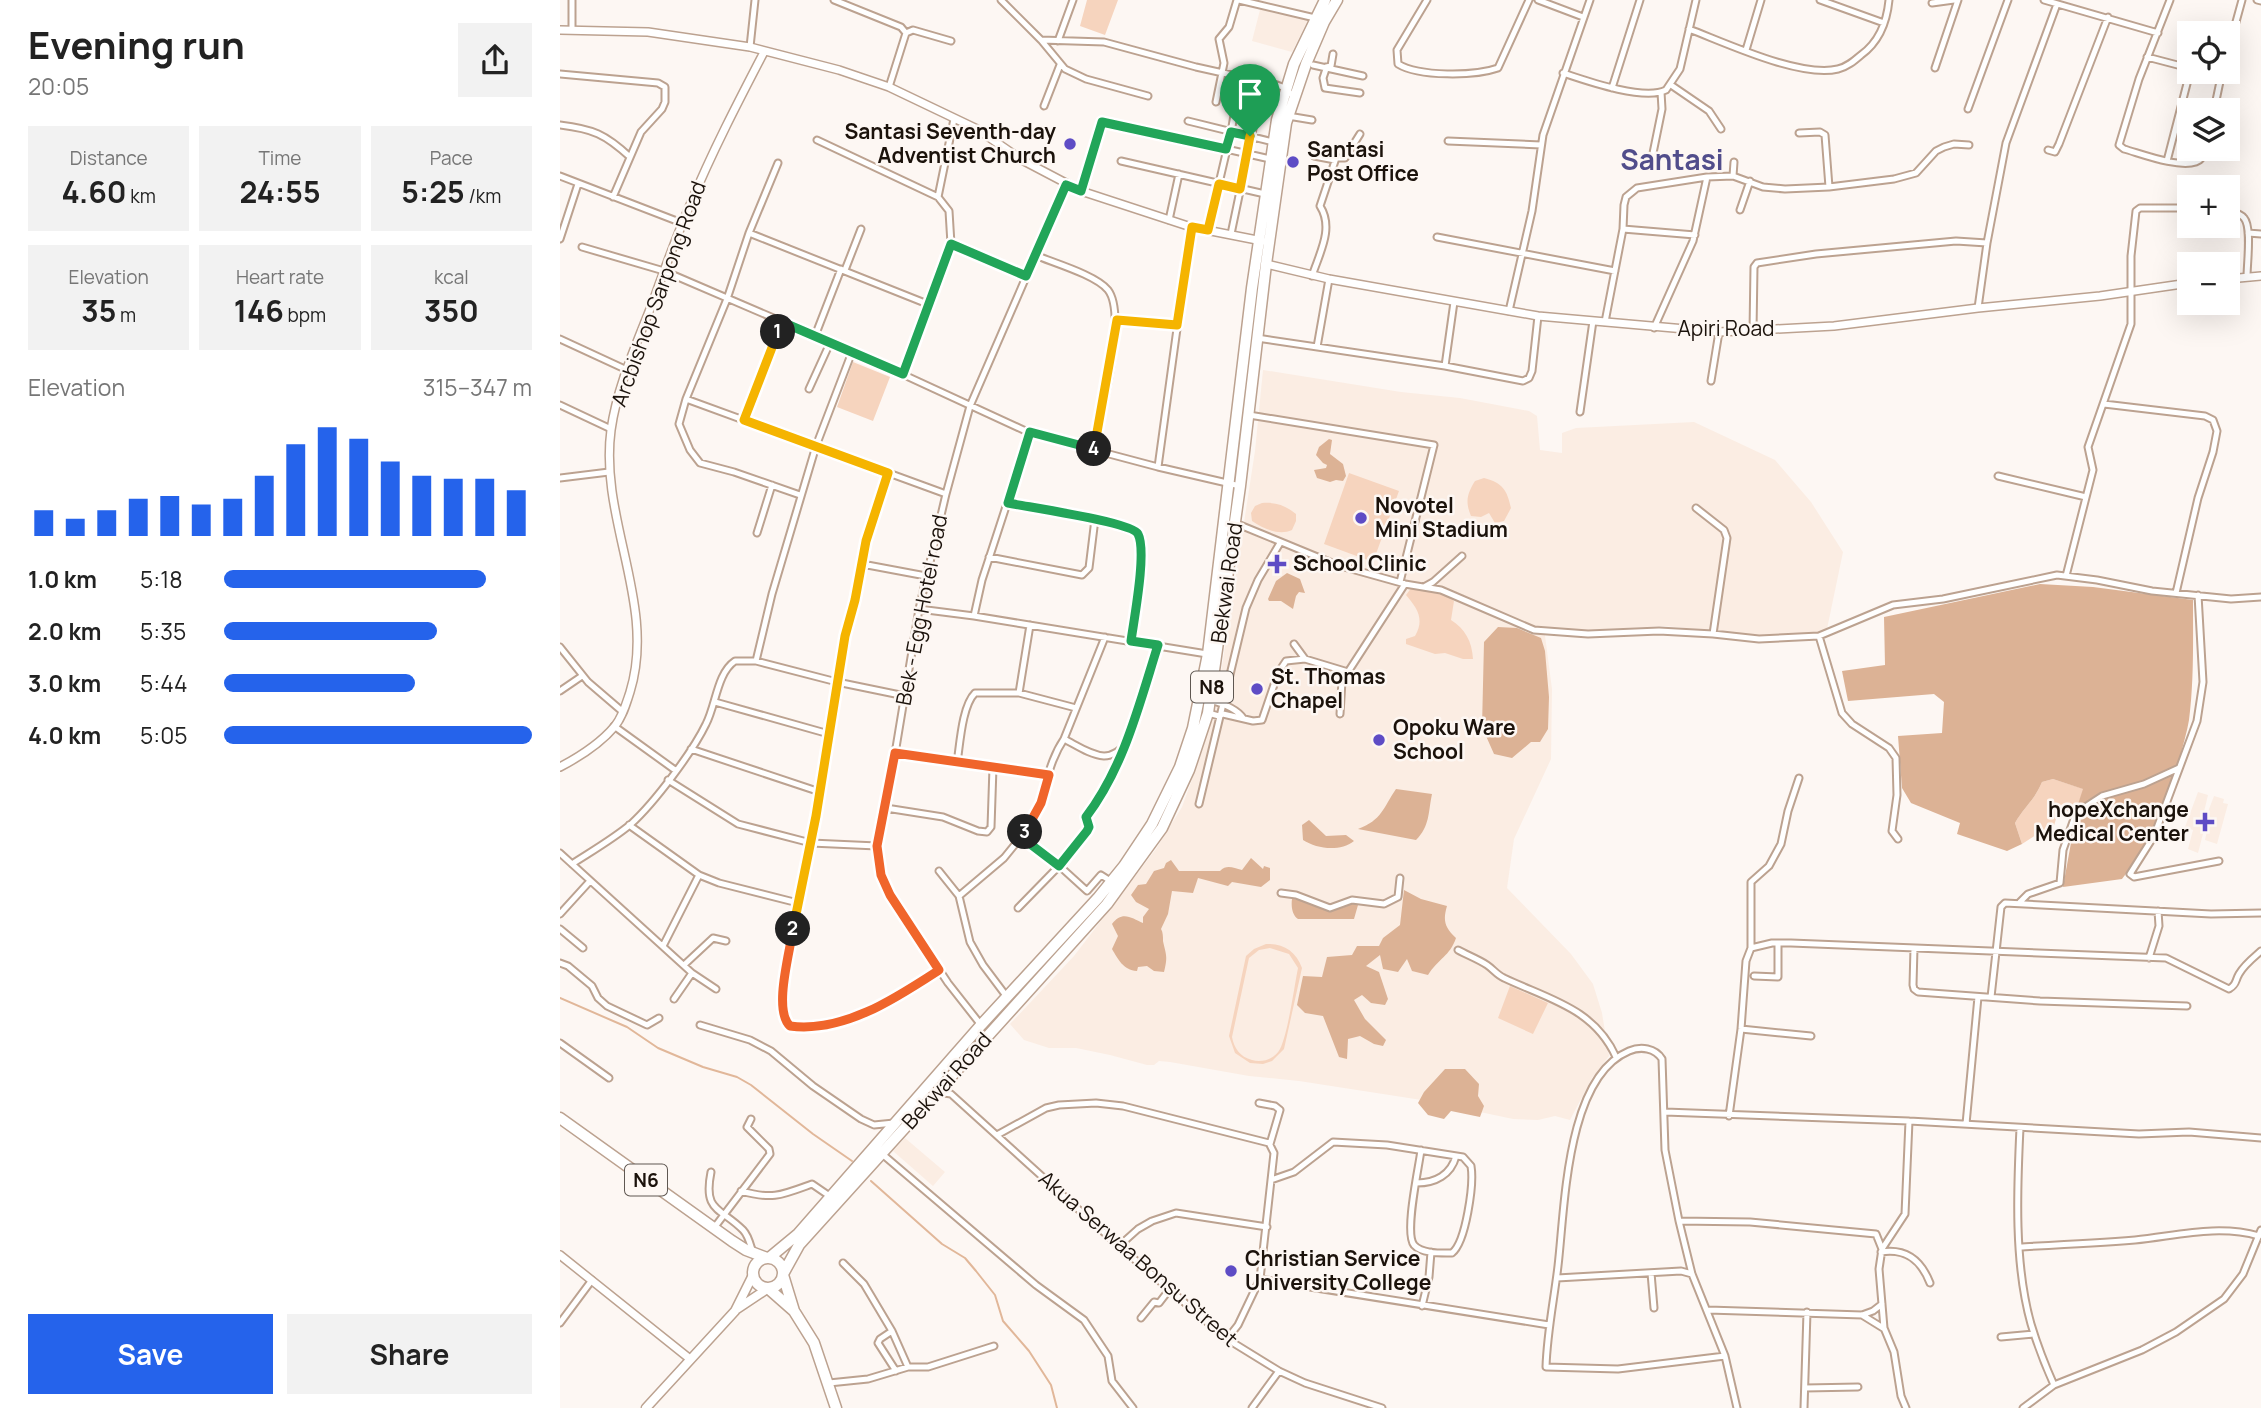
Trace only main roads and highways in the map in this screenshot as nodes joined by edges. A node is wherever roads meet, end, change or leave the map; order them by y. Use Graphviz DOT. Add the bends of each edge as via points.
graph roads {
  1 [pos="1325,0"];
  2 [pos="1337,0"];
  3 [pos="1264,242"];
  4 [pos="1242,364"];
  5 [pos="1255,367"];
  6 [pos="1235,485"];
  7 [pos="1213,655"];
  8 [pos="1016,987"];
  9 [pos="1025,995"];
  10 [pos="560,1118"];
  11 [pos="799,1239"];
  12 [pos="734,1243"];
  13 [pos="786,1247"];
  14 [pos="768,1258"];
  15 [pos="753,1272"];
  16 [pos="783,1274"];
  17 [pos="768,1289"];
  18 [pos="793,1308"];
  19 [pos="735,1311"];
  20 [pos="646,1408"];
  21 [pos="836,1408"];
  1 -- 3 [label="highway, Bekwai Road / N8" via="1285,88 1265,194"];
  2 -- 3 [label="highway, Bekwai Road / N8" via="1294,97"];
  3 -- 4 [label="highway, Bekwai Road / N8"];
  3 -- 5 [label="highway, Bekwai Road / N8" via="1266,264"];
  4 -- 5 [label="highway"];
  4 -- 6 [label="highway, Bekwai Road / N8"];
  5 -- 6 [label="highway, Bekwai Road / N8"];
  6 -- 7 [label="highway, Bekwai Road / N8"];
  6 -- 7 [label="highway, Bekwai Road / N8" via="1235,523"];
  7 -- 8 [label="highway, Bekwai Road / N8" via="1180,767 1152,824 1112,882"];
  7 -- 9 [label="highway, Bekwai Road / N8" via="1208,713 1178,799 1149,850 1107,904"];
  8 -- 9 [label="highway"];
  8 -- 11 [label="highway, Bekwai Road / N8"];
  9 -- 11 [label="highway, Bekwai Road / N8"];
  10 -- 12 [label="highway, N6"];
  11 -- 13 [label="highway, N8"];
  11 -- 16 [label="highway, N8"];
  11 -- 18 [label="highway" via="789,1273"];
  12 -- 13 [label="highway" via="763,1252"];
  12 -- 14 [label="highway, N6"];
  12 -- 15 [label="highway, N6"];
  13 -- 14 [label="highway, N8"];
  14 -- 15 [label="highway" via="756,1264"];
  14 -- 16 [label="highway, N6" via="778,1262"];
  15 -- 17 [label="highway, N6" via="756,1283"];
  15 -- 19 [label="main road"];
  16 -- 17 [label="highway" via="778,1284"];
  16 -- 18 [label="highway, N6"];
  17 -- 18 [label="highway, N6"];
  17 -- 19 [label="main road"];
  18 -- 21 [label="highway, N6" via="814,1343"];
  19 -- 20 [label="main road"];
}
